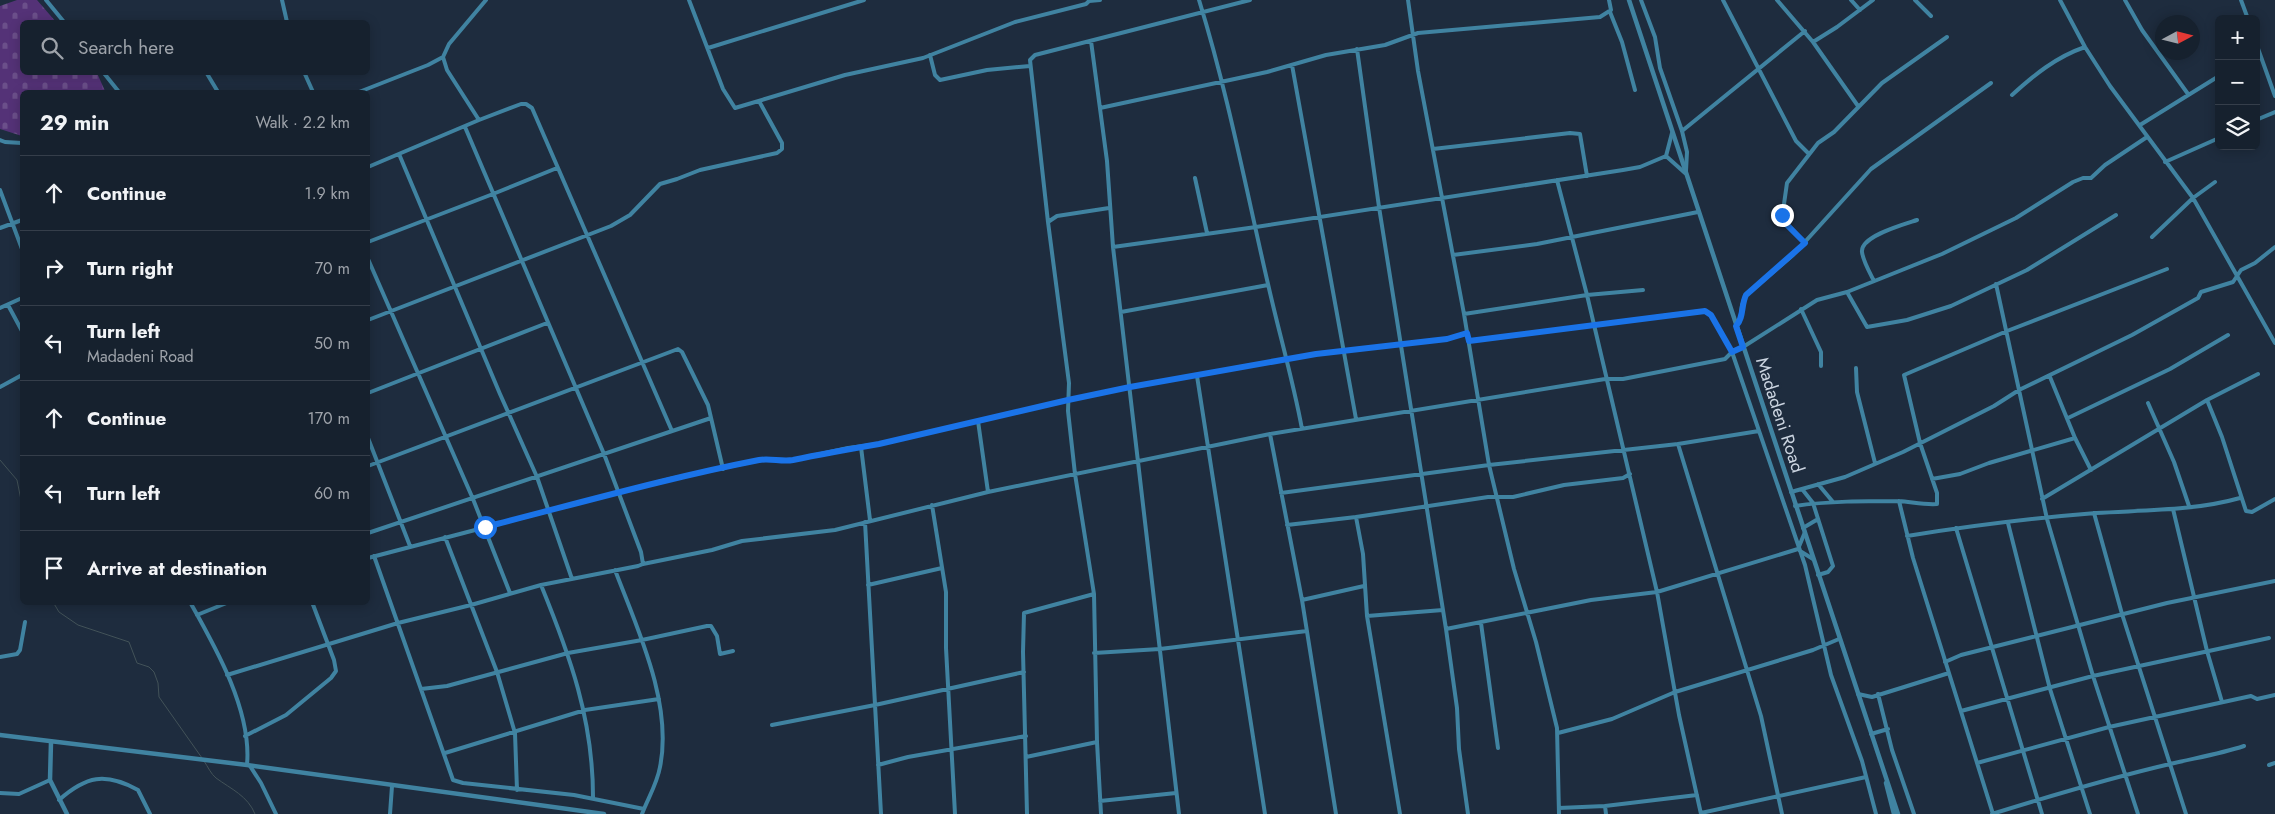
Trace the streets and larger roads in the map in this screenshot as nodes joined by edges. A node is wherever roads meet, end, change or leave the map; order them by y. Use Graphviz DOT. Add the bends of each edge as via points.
graph roads {
  1 [pos="46,0"];
  2 [pos="282,0"];
  3 [pos="486,0"];
  4 [pos="689,0"];
  5 [pos="864,0"];
  6 [pos="1089,0"];
  7 [pos="1100,0"];
  8 [pos="1199,0"];
  9 [pos="1250,0"];
  10 [pos="1408,0"];
  11 [pos="1610,0"];
  12 [pos="1629,0"];
  13 [pos="1642,0"];
  14 [pos="1723,0"];
  15 [pos="1777,0"];
  16 [pos="1851,0"];
  17 [pos="1873,0"];
  18 [pos="1916,0"];
  19 [pos="2060,0"];
  20 [pos="2125,0"];
  21 [pos="2241,0"];
  22 [pos="1860,10"];
  23 [pos="1203,12"];
  24 [pos="1610,12"];
  25 [pos="2247,15"];
  26 [pos="1931,16"];
  27 [pos="62,20"];
  28 [pos="287,20"];
  29 [pos="1805,31"];
  30 [pos="1412,35"];
  31 [pos="1947,36"];
  32 [pos="1091,41"];
  33 [pos="1813,42"];
  34 [pos="2085,47"];
  35 [pos="708,48"];
  36 [pos="1357,49"];
  37 [pos="930,56"];
  38 [pos="443,57"];
  39 [pos="2260,60"];
  40 [pos="1292,65"];
  41 [pos="1030,66"];
  42 [pos="1760,68"];
  43 [pos="105,75"];
  44 [pos="208,75"];
  45 [pos="305,75"];
  46 [pos="2215,78"];
  47 [pos="1222,81"];
  48 [pos="1991,83"];
  49 [pos="117,90"];
  50 [pos="217,90"];
  51 [pos="312,90"];
  52 [pos="364,90"];
  53 [pos="1635,90"];
  54 [pos="2188,94"];
  55 [pos="2012,95"];
  56 [pos="2275,96"];
  57 [pos="759,101"];
  58 [pos="1858,106"];
  59 [pos="1100,108"];
  60 [pos="2275,112"];
  61 [pos="2260,118"];
  62 [pos="479,120"];
  63 [pos="2140,125"];
  64 [pos="465,127"];
  65 [pos="1682,131"];
  66 [pos="1672,133"];
  67 [pos="2147,137"];
  68 [pos="0,140"];
  69 [pos="2215,140"];
  70 [pos="20,144"];
  71 [pos="1433,149"];
  72 [pos="399,154"];
  73 [pos="1809,154"];
  74 [pos="1666,156"];
  75 [pos="2165,162"];
  76 [pos="370,166"];
  77 [pos="557,168"];
  78 [pos="1685,174"];
  79 [pos="1587,176"];
  80 [pos="1195,178"];
  81 [pos="1557,180"];
  82 [pos="2215,182"];
  83 [pos="0,190"];
  84 [pos="493,194"];
  85 [pos="1443,197"];
  86 [pos="2193,198"];
  87 [pos="1109,208"];
  88 [pos="1379,208"];
  89 [pos="1698,212"];
  90 [pos="2116,215"];
  91 [pos="1319,216"];
  92 [pos="427,218"];
  93 [pos="1917,220"];
  94 [pos="20,221"];
  95 [pos="1048,222"];
  96 [pos="13,224"];
  97 [pos="1256,227"];
  98 [pos="0,228"];
  99 [pos="1207,233"];
  100 [pos="586,236"];
  101 [pos="1571,236"];
  102 [pos="2152,237"];
  103 [pos="370,241"];
  104 [pos="20,243"];
  105 [pos="1805,243"];
  106 [pos="1113,247"];
  107 [pos="2275,247"];
  108 [pos="1454,255"];
  109 [pos="521,261"];
  110 [pos="370,264"];
  111 [pos="2167,269"];
  112 [pos="2237,276"];
  113 [pos="1874,282"];
  114 [pos="1996,284"];
  115 [pos="1268,285"];
  116 [pos="455,287"];
  117 [pos="1643,290"];
  118 [pos="1847,292"];
  119 [pos="1587,295"];
  120 [pos="20,299"];
  121 [pos="8,305"];
  122 [pos="0,308"];
  123 [pos="1801,309"];
  124 [pos="390,311"];
  125 [pos="1121,312"];
  126 [pos="1464,314"];
  127 [pos="370,319"];
  128 [pos="547,322"];
  129 [pos="1593,324"];
  130 [pos="1736,326"];
  131 [pos="20,327"];
  132 [pos="2007,331"];
  133 [pos="1467,333"];
  134 [pos="2228,335"];
  135 [pos="1469,341"];
  136 [pos="1401,343"];
  137 [pos="2275,343"];
  138 [pos="1743,347"];
  139 [pos="481,348"];
  140 [pos="1342,350"];
  141 [pos="1732,352"];
  142 [pos="1287,358"];
  143 [pos="642,362"];
  144 [pos="1821,366"];
  145 [pos="1856,368"];
  146 [pos="418,374"];
  147 [pos="2258,374"];
  148 [pos="20,376"];
  149 [pos="1197,376"];
  150 [pos="2050,377"];
  151 [pos="1605,379"];
  152 [pos="0,387"];
  153 [pos="1130,387"];
  154 [pos="575,388"];
  155 [pos="2019,390"];
  156 [pos="370,392"];
  157 [pos="1068,400"];
  158 [pos="1478,400"];
  159 [pos="2207,400"];
  160 [pos="2148,403"];
  161 [pos="1411,410"];
  162 [pos="508,413"];
  163 [pos="711,418"];
  164 [pos="2068,418"];
  165 [pos="1356,419"];
  166 [pos="978,421"];
  167 [pos="2160,428"];
  168 [pos="1302,429"];
  169 [pos="672,431"];
  170 [pos="1759,432"];
  171 [pos="1270,434"];
  172 [pos="446,437"];
  173 [pos="2075,438"];
  174 [pos="370,443"];
  175 [pos="1920,443"];
  176 [pos="1678,444"];
  177 [pos="1209,446"];
  178 [pos="861,447"];
  179 [pos="2032,450"];
  180 [pos="1624,451"];
  181 [pos="604,454"];
  182 [pos="1137,461"];
  183 [pos="378,462"];
  184 [pos="1875,463"];
  185 [pos="370,465"];
  186 [pos="1489,465"];
  187 [pos="723,469"];
  188 [pos="2091,470"];
  189 [pos="1075,474"];
  190 [pos="1630,474"];
  191 [pos="1421,475"];
  192 [pos="537,477"];
  193 [pos="1932,479"];
  194 [pos="1818,484"];
  195 [pos="1802,489"];
  196 [pos="988,492"];
  197 [pos="1792,492"];
  198 [pos="619,494"];
  199 [pos="1281,494"];
  200 [pos="1496,497"];
  201 [pos="2042,498"];
  202 [pos="2240,498"];
  203 [pos="473,499"];
  204 [pos="2275,499"];
  205 [pos="1833,502"];
  206 [pos="1899,502"];
  207 [pos="1813,504"];
  208 [pos="932,505"];
  209 [pos="1795,506"];
  210 [pos="2189,506"];
  211 [pos="1426,507"];
  212 [pos="2174,509"];
  213 [pos="550,511"];
  214 [pos="2094,514"];
  215 [pos="1356,517"];
  216 [pos="1818,519"];
  217 [pos="2047,519"];
  218 [pos="867,521"];
  219 [pos="401,522"];
  220 [pos="2008,523"];
  221 [pos="1287,524"];
  222 [pos="485,527"];
  223 [pos="1956,528"];
  224 [pos="1804,530"];
  225 [pos="370,532"];
  226 [pos="1907,536"];
  227 [pos="445,537"];
  228 [pos="410,546"];
  229 [pos="1798,549"];
  230 [pos="374,556"];
  231 [pos="370,557"];
  232 [pos="1813,559"];
  233 [pos="643,564"];
  234 [pos="942,568"];
  235 [pos="615,570"];
  236 [pos="1718,575"];
  237 [pos="1818,575"];
  238 [pos="572,579"];
  239 [pos="2275,581"];
  240 [pos="541,585"];
  241 [pos="868,585"];
  242 [pos="1364,586"];
  243 [pos="1657,592"];
  244 [pos="510,593"];
  245 [pos="1094,594"];
  246 [pos="2194,598"];
  247 [pos="1302,600"];
  248 [pos="192,605"];
  249 [pos="222,605"];
  250 [pos="313,605"];
  251 [pos="471,605"];
  252 [pos="1443,610"];
  253 [pos="1527,613"];
  254 [pos="2122,614"];
  255 [pos="197,615"];
  256 [pos="1367,616"];
  257 [pos="25,622"];
  258 [pos="398,623"];
  259 [pos="1481,623"];
  260 [pos="2078,625"];
  261 [pos="1446,629"];
  262 [pos="1307,631"];
  263 [pos="2036,636"];
  264 [pos="2269,638"];
  265 [pos="1239,639"];
  266 [pos="1839,639"];
  267 [pos="642,640"];
  268 [pos="328,645"];
  269 [pos="1823,646"];
  270 [pos="1993,647"];
  271 [pos="1160,649"];
  272 [pos="733,651"];
  273 [pos="2207,651"];
  274 [pos="1094,653"];
  275 [pos="568,654"];
  276 [pos="0,657"];
  277 [pos="1945,662"];
  278 [pos="2139,668"];
  279 [pos="1747,671"];
  280 [pos="497,672"];
  281 [pos="1024,672"];
  282 [pos="1949,673"];
  283 [pos="227,675"];
  284 [pos="2093,676"];
  285 [pos="421,689"];
  286 [pos="949,689"];
  287 [pos="2050,689"];
  288 [pos="1676,692"];
  289 [pos="1856,693"];
  290 [pos="1878,694"];
  291 [pos="2275,695"];
  292 [pos="2007,698"];
  293 [pos="659,699"];
  294 [pos="2222,702"];
  295 [pos="875,705"];
  296 [pos="585,710"];
  297 [pos="1961,710"];
  298 [pos="2155,718"];
  299 [pos="772,725"];
  300 [pos="2109,727"];
  301 [pos="1888,729"];
  302 [pos="515,732"];
  303 [pos="1558,733"];
  304 [pos="1870,734"];
  305 [pos="0,735"];
  306 [pos="245,736"];
  307 [pos="1026,736"];
  308 [pos="2067,740"];
  309 [pos="51,742"];
  310 [pos="1097,742"];
  311 [pos="2244,746"];
  312 [pos="1498,748"];
  313 [pos="952,750"];
  314 [pos="2024,751"];
  315 [pos="445,753"];
  316 [pos="1026,757"];
  317 [pos="1977,763"];
  318 [pos="2275,763"];
  319 [pos="2170,764"];
  320 [pos="248,765"];
  321 [pos="878,765"];
  322 [pos="2269,765"];
  323 [pos="2126,776"];
  324 [pos="1866,777"];
  325 [pos="50,780"];
  326 [pos="1886,782"];
  327 [pos="392,786"];
  328 [pos="2082,788"];
  329 [pos="517,790"];
  330 [pos="0,793"];
  331 [pos="1176,793"];
  332 [pos="1697,796"];
  333 [pos="1778,797"];
  334 [pos="593,798"];
  335 [pos="59,800"];
  336 [pos="2038,800"];
  337 [pos="1100,801"];
  338 [pos="1605,806"];
  339 [pos="1559,808"];
  340 [pos="644,809"];
  341 [pos="1701,813"];
  342 [pos="67,814"];
  343 [pos="150,814"];
  344 [pos="276,814"];
  345 [pos="390,814"];
  346 [pos="604,814"];
  347 [pos="642,814"];
  348 [pos="880,814"];
  349 [pos="954,814"];
  350 [pos="1027,814"];
  351 [pos="1101,814"];
  352 [pos="1179,814"];
  353 [pos="1265,814"];
  354 [pos="1336,814"];
  355 [pos="1400,814"];
  356 [pos="1468,814"];
  357 [pos="1559,814"];
  358 [pos="1606,814"];
  359 [pos="1782,814"];
  360 [pos="1876,814"];
  361 [pos="1894,814"];
  362 [pos="1898,814"];
  363 [pos="1914,814"];
  364 [pos="1993,814"];
  365 [pos="2042,814"];
  366 [pos="2090,814"];
  367 [pos="2138,814"];
  368 [pos="2186,814"];
  1 -- 27 [label="street"];
  2 -- 28 [label="street"];
  3 -- 38 [label="street" via="449,44"];
  4 -- 35 [label="street"];
  5 -- 35 [label="street"];
  6 -- 7 [label="street"];
  6 -- 37 [label="street" via="1086,4 1008,24"];
  8 -- 23 [label="street"];
  9 -- 23 [label="street"];
  10 -- 30 [label="street"];
  11 -- 24 [label="street"];
  12 -- 66 [label="street, Madadeni Road"];
  13 -- 65 [label="street" via="1655,36 1660,68"];
  14 -- 42 [label="street"];
  15 -- 29 [label="street"];
  16 -- 22 [label="street"];
  17 -- 22 [label="street"];
  18 -- 26 [label="street"];
  19 -- 34 [label="street"];
  20 -- 54 [label="street" via="2142,30"];
  21 -- 25 [label="street"];
  22 -- 33 [label="street"];
  23 -- 32 [label="street"];
  23 -- 47 [label="street"];
  24 -- 30 [label="street" via="1592,18"];
  24 -- 53 [label="street"];
  29 -- 33 [label="street"];
  29 -- 42 [label="street"];
  30 -- 36 [label="street"];
  30 -- 71 [label="street"];
  31 -- 58 [label="street" via="1882,83"];
  32 -- 41 [label="street" via="1035,55"];
  32 -- 59 [label="street"];
  33 -- 58 [label="street"];
  34 -- 55 [label="street" via="2065,54"];
  34 -- 63 [label="street"];
  35 -- 57 [label="street" via="723,89 735,108"];
  36 -- 40 [label="street"];
  36 -- 88 [label="street"];
  37 -- 41 [label="street" via="938,80 987,70"];
  37 -- 57 [label="street" via="846,75"];
  38 -- 52 [label="street"];
  38 -- 62 [label="street" via="447,70"];
  39 -- 56 [label="street"];
  40 -- 47 [label="street"];
  40 -- 91 [label="street"];
  41 -- 95 [label="street"];
  42 -- 65 [label="street"];
  42 -- 73 [label="street" via="1796,142"];
  43 -- 49 [label="street"];
  44 -- 50 [label="street"];
  45 -- 51 [label="street"];
  46 -- 54 [label="street"];
  47 -- 59 [label="street"];
  47 -- 97 [label="street"];
  48 -- 105 [label="street" via="1871,169"];
  54 -- 63 [label="street"];
  57 -- 100 [label="street" via="782,143 779,152 700,170 660,184 622,220"];
  58 -- 73 [label="street"];
  59 -- 87 [label="street"];
  60 -- 61 [label="street"];
  62 -- 64 [label="street"];
  62 -- 77 [label="street" via="521,104 529,105"];
  63 -- 67 [label="street"];
  64 -- 72 [label="street"];
  64 -- 84 [label="street"];
  65 -- 78 [label="street" via="1687,152"];
  66 -- 74 [label="street"];
  66 -- 78 [label="street, Madadeni Road"];
  67 -- 75 [label="street"];
  67 -- 113 [label="street" via="2091,178 2073,182 2016,218"];
  68 -- 70 [label="street"];
  69 -- 75 [label="street"];
  71 -- 79 [label="street" via="1580,134"];
  71 -- 85 [label="street"];
  72 -- 76 [label="street"];
  72 -- 92 [label="street"];
  73 -- 105 [label="street" via="1787,183 1782,215 1783,221"];
  74 -- 78 [label="street"];
  74 -- 79 [label="street" via="1640,167"];
  75 -- 86 [label="street"];
  77 -- 84 [label="street"];
  77 -- 100 [label="street"];
  78 -- 89 [label="street, Madadeni Road"];
  79 -- 81 [label="street"];
  80 -- 99 [label="street"];
  81 -- 85 [label="street"];
  81 -- 101 [label="street"];
  82 -- 86 [label="street"];
  83 -- 96 [label="street"];
  84 -- 92 [label="street"];
  84 -- 109 [label="street"];
  85 -- 88 [label="street"];
  85 -- 108 [label="street"];
  86 -- 102 [label="street"];
  86 -- 112 [label="street"];
  87 -- 95 [label="street" via="1057,216"];
  87 -- 106 [label="street"];
  88 -- 91 [label="street"];
  88 -- 136 [label="street"];
  89 -- 101 [label="street"];
  89 -- 130 [label="street, Madadeni Road"];
  90 -- 114 [label="street" via="2046,259"];
  91 -- 97 [label="street"];
  91 -- 140 [label="street"];
  92 -- 103 [label="street"];
  92 -- 116 [label="street"];
  93 -- 113 [label="street" via="1871,237 1864,244 1862,252"];
  94 -- 96 [label="street"];
  95 -- 157 [label="street" via="1069,383"];
  96 -- 98 [label="street"];
  96 -- 104 [label="street"];
  97 -- 99 [label="street"];
  97 -- 115 [label="street"];
  99 -- 106 [label="street"];
  100 -- 109 [label="street"];
  100 -- 143 [label="street"];
  101 -- 108 [label="street"];
  101 -- 119 [label="street"];
  105 -- 130 [label="street" via="1746,295"];
  106 -- 125 [label="street"];
  107 -- 112 [label="street"];
  108 -- 126 [label="street"];
  109 -- 116 [label="street"];
  109 -- 128 [label="street"];
  110 -- 124 [label="street"];
  111 -- 132 [label="street"];
  112 -- 137 [label="street"];
  112 -- 150 [label="street" via="2233,282 2201,292 2198,298"];
  113 -- 118 [label="street"];
  114 -- 118 [label="street" via="1942,310 1870,328 1864,325"];
  114 -- 132 [label="street"];
  115 -- 125 [label="street"];
  115 -- 142 [label="street"];
  116 -- 124 [label="street"];
  116 -- 139 [label="street"];
  117 -- 119 [label="street"];
  118 -- 123 [label="street" via="1817,300"];
  119 -- 126 [label="street"];
  119 -- 129 [label="street"];
  120 -- 121 [label="street"];
  121 -- 122 [label="street"];
  121 -- 131 [label="street"];
  123 -- 138 [label="street"];
  123 -- 144 [label="street" via="1821,352"];
  124 -- 127 [label="street"];
  124 -- 146 [label="street"];
  125 -- 153 [label="street"];
  126 -- 133 [label="street"];
  128 -- 139 [label="street"];
  128 -- 154 [label="street"];
  129 -- 135 [label="street"];
  129 -- 141 [label="street" via="1708,312"];
  129 -- 151 [label="street"];
  130 -- 138 [label="street, Madadeni Road"];
  132 -- 155 [label="street"];
  132 -- 175 [label="street" via="1904,375"];
  133 -- 135 [label="street"];
  133 -- 136 [label="street" via="1447,339"];
  134 -- 164 [label="street" via="2170,369"];
  135 -- 158 [label="street"];
  136 -- 140 [label="street"];
  136 -- 161 [label="street"];
  138 -- 141 [label="street"];
  138 -- 197 [label="street, Madadeni Road"];
  139 -- 146 [label="street"];
  139 -- 162 [label="street"];
  140 -- 142 [label="street"];
  140 -- 165 [label="street"];
  141 -- 151 [label="street" via="1721,360 1623,379"];
  141 -- 170 [label="street"];
  142 -- 149 [label="street"];
  142 -- 168 [label="street"];
  143 -- 154 [label="street"];
  143 -- 163 [label="street" via="681,350 703,393"];
  143 -- 169 [label="street"];
  145 -- 184 [label="street" via="1857,392"];
  146 -- 156 [label="street"];
  146 -- 172 [label="street"];
  147 -- 159 [label="street"];
  148 -- 152 [label="street"];
  149 -- 153 [label="street"];
  149 -- 177 [label="street"];
  150 -- 155 [label="street"];
  150 -- 164 [label="street"];
  151 -- 158 [label="street"];
  151 -- 180 [label="street"];
  153 -- 157 [label="street"];
  153 -- 182 [label="street"];
  154 -- 162 [label="street"];
  154 -- 181 [label="street"];
  155 -- 175 [label="street"];
  155 -- 179 [label="street"];
  157 -- 166 [label="street"];
  157 -- 189 [label="street"];
  158 -- 161 [label="street"];
  158 -- 186 [label="street"];
  159 -- 167 [label="street"];
  159 -- 202 [label="street" via="2222,436"];
  160 -- 167 [label="street"];
  161 -- 165 [label="street"];
  161 -- 191 [label="street"];
  162 -- 172 [label="street"];
  162 -- 192 [label="street"];
  163 -- 169 [label="street"];
  163 -- 187 [label="street"];
  164 -- 173 [label="street"];
  165 -- 168 [label="street"];
  166 -- 178 [label="street"];
  166 -- 196 [label="street"];
  167 -- 188 [label="street"];
  167 -- 210 [label="street"];
  168 -- 171 [label="street"];
  169 -- 181 [label="street"];
  170 -- 176 [label="street"];
  170 -- 229 [label="street"];
  171 -- 177 [label="street"];
  171 -- 199 [label="street"];
  172 -- 183 [label="street"];
  172 -- 203 [label="street"];
  173 -- 179 [label="street"];
  173 -- 188 [label="street"];
  174 -- 183 [label="street"];
  175 -- 184 [label="street"];
  175 -- 193 [label="street"];
  176 -- 180 [label="street"];
  176 -- 236 [label="street"];
  177 -- 182 [label="street"];
  177 -- 265 [label="street"];
  178 -- 187 [label="street" via="793,460 760,460"];
  178 -- 218 [label="street"];
  179 -- 193 [label="street" via="1960,474"];
  179 -- 201 [label="street"];
  180 -- 186 [label="street"];
  180 -- 190 [label="street"];
  181 -- 192 [label="street"];
  181 -- 198 [label="street"];
  182 -- 189 [label="street"];
  182 -- 271 [label="street"];
  183 -- 185 [label="street"];
  183 -- 219 [label="street"];
  184 -- 194 [label="street" via="1845,477"];
  186 -- 191 [label="street"];
  186 -- 200 [label="street"];
  187 -- 198 [label="street" via="670,479"];
  188 -- 201 [label="street"];
  189 -- 196 [label="street"];
  189 -- 245 [label="street"];
  190 -- 200 [label="street" via="1623,478"];
  190 -- 243 [label="street"];
  191 -- 199 [label="street"];
  191 -- 211 [label="street"];
  192 -- 203 [label="street"];
  192 -- 213 [label="street"];
  193 -- 206 [label="street" via="1937,504"];
  194 -- 195 [label="street"];
  194 -- 205 [label="street"];
  195 -- 197 [label="street"];
  195 -- 207 [label="street"];
  196 -- 208 [label="street"];
  197 -- 209 [label="street, Madadeni Road"];
  198 -- 213 [label="street"];
  198 -- 233 [label="street"];
  199 -- 221 [label="street"];
  200 -- 211 [label="street"];
  200 -- 253 [label="street"];
  201 -- 217 [label="street"];
  202 -- 204 [label="street" via="2246,511 2252,512"];
  202 -- 210 [label="street"];
  203 -- 219 [label="street"];
  203 -- 222 [label="street"];
  205 -- 206 [label="street"];
  205 -- 207 [label="street"];
  206 -- 226 [label="street"];
  207 -- 209 [label="street"];
  207 -- 216 [label="street"];
  208 -- 218 [label="street"];
  208 -- 234 [label="street"];
  209 -- 224 [label="street, Madadeni Road"];
  210 -- 212 [label="street"];
  211 -- 215 [label="street"];
  211 -- 252 [label="street"];
  212 -- 214 [label="street"];
  212 -- 246 [label="street"];
  213 -- 222 [label="street"];
  213 -- 238 [label="street"];
  214 -- 217 [label="street"];
  214 -- 254 [label="street"];
  215 -- 221 [label="street"];
  215 -- 242 [label="street" via="1363,554"];
  216 -- 224 [label="street"];
  216 -- 237 [label="street" via="1833,566 1828,572"];
  217 -- 220 [label="street"];
  217 -- 260 [label="street"];
  218 -- 233 [label="street" via="814,534 742,541"];
  218 -- 241 [label="street"];
  219 -- 225 [label="street"];
  219 -- 228 [label="street"];
  220 -- 223 [label="street"];
  220 -- 263 [label="street"];
  221 -- 247 [label="street"];
  222 -- 227 [label="street"];
  222 -- 244 [label="street"];
  223 -- 226 [label="street"];
  223 -- 270 [label="street"];
  224 -- 229 [label="street"];
  224 -- 232 [label="street, Madadeni Road"];
  226 -- 277 [label="street"];
  227 -- 228 [label="street"];
  227 -- 251 [label="street"];
  228 -- 230 [label="street"];
  229 -- 232 [label="street"];
  229 -- 236 [label="street"];
  229 -- 269 [label="street" via="1814,598"];
  230 -- 231 [label="street"];
  230 -- 258 [label="street"];
  232 -- 237 [label="street, Madadeni Road"];
  233 -- 235 [label="street"];
  234 -- 241 [label="street"];
  234 -- 286 [label="street" via="946,592"];
  235 -- 238 [label="street"];
  235 -- 267 [label="street"];
  236 -- 243 [label="street"];
  236 -- 279 [label="street"];
  237 -- 266 [label="street, Madadeni Road"];
  238 -- 240 [label="street"];
  239 -- 246 [label="street"];
  240 -- 244 [label="street"];
  240 -- 275 [label="street"];
  241 -- 295 [label="street"];
  242 -- 247 [label="street"];
  242 -- 256 [label="street"];
  243 -- 253 [label="street" via="1591,600"];
  243 -- 288 [label="street"];
  244 -- 251 [label="street"];
  245 -- 274 [label="street"];
  245 -- 281 [label="street" via="1025,612"];
  246 -- 254 [label="street"];
  246 -- 273 [label="street"];
  247 -- 262 [label="street"];
  248 -- 255 [label="street"];
  249 -- 255 [label="street"];
  250 -- 268 [label="street"];
  251 -- 258 [label="street"];
  251 -- 280 [label="street"];
  252 -- 256 [label="street"];
  252 -- 261 [label="street"];
  253 -- 259 [label="street"];
  253 -- 303 [label="street"];
  254 -- 260 [label="street"];
  254 -- 278 [label="street"];
  255 -- 283 [label="street"];
  256 -- 355 [label="street"];
  257 -- 276 [label="street" via="17,654"];
  258 -- 268 [label="street"];
  258 -- 285 [label="street"];
  259 -- 261 [label="street"];
  259 -- 312 [label="street"];
  260 -- 263 [label="street"];
  260 -- 284 [label="street"];
  261 -- 356 [label="street"];
  262 -- 265 [label="street"];
  262 -- 354 [label="street"];
  263 -- 270 [label="street"];
  263 -- 287 [label="street"];
  264 -- 273 [label="street"];
  265 -- 271 [label="street"];
  265 -- 353 [label="street"];
  266 -- 269 [label="street"];
  266 -- 289 [label="street, Madadeni Road"];
  267 -- 272 [label="street" via="709,626 715,631 720,654"];
  267 -- 275 [label="street"];
  267 -- 293 [label="street"];
  268 -- 283 [label="street"];
  268 -- 306 [label="street" via="336,668 330,678 286,715"];
  269 -- 279 [label="street"];
  269 -- 324 [label="street"];
  270 -- 277 [label="street"];
  270 -- 292 [label="street"];
  271 -- 274 [label="street"];
  271 -- 331 [label="street"];
  273 -- 278 [label="street"];
  273 -- 294 [label="street"];
  274 -- 310 [label="street"];
  275 -- 280 [label="street"];
  275 -- 296 [label="street"];
  277 -- 282 [label="street"];
  278 -- 284 [label="street"];
  278 -- 298 [label="street"];
  279 -- 288 [label="street"];
  279 -- 333 [label="street" via="1766,734"];
  280 -- 285 [label="street" via="447,686"];
  280 -- 302 [label="street"];
  281 -- 286 [label="street"];
  281 -- 307 [label="street"];
  282 -- 290 [label="street"];
  282 -- 297 [label="street"];
  283 -- 306 [label="street"];
  284 -- 287 [label="street"];
  284 -- 300 [label="street"];
  285 -- 315 [label="street"];
  286 -- 295 [label="street"];
  286 -- 313 [label="street"];
  287 -- 292 [label="street"];
  287 -- 308 [label="street"];
  288 -- 303 [label="street" via="1612,719"];
  288 -- 332 [label="street"];
  289 -- 290 [label="street" via="1868,698"];
  289 -- 304 [label="street, Madadeni Road"];
  290 -- 301 [label="street"];
  291 -- 294 [label="street"];
  292 -- 297 [label="street"];
  292 -- 314 [label="street"];
  293 -- 296 [label="street"];
  293 -- 340 [label="street" via="660,766"];
  294 -- 298 [label="street"];
  295 -- 299 [label="street"];
  295 -- 321 [label="street"];
  296 -- 302 [label="street"];
  296 -- 334 [label="street"];
  297 -- 317 [label="street"];
  298 -- 300 [label="street"];
  298 -- 319 [label="street"];
  300 -- 308 [label="street"];
  300 -- 323 [label="street"];
  301 -- 304 [label="street"];
  301 -- 363 [label="street"];
  302 -- 315 [label="street"];
  302 -- 329 [label="street"];
  303 -- 339 [label="street"];
  304 -- 326 [label="street, Madadeni Road"];
  305 -- 309 [label="street"];
  306 -- 320 [label="street"];
  307 -- 313 [label="street"];
  307 -- 316 [label="street"];
  308 -- 314 [label="street"];
  308 -- 328 [label="street"];
  309 -- 320 [label="street"];
  309 -- 325 [label="street"];
  310 -- 316 [label="street"];
  310 -- 337 [label="street"];
  311 -- 319 [label="street"];
  313 -- 321 [label="street"];
  313 -- 349 [label="street"];
  314 -- 317 [label="street"];
  314 -- 336 [label="street"];
  315 -- 329 [label="street" via="453,780"];
  316 -- 350 [label="street"];
  317 -- 364 [label="street"];
  318 -- 322 [label="street"];
  319 -- 323 [label="street"];
  319 -- 368 [label="street"];
  320 -- 327 [label="street"];
  320 -- 344 [label="street" via="261,782"];
  321 -- 348 [label="street"];
  323 -- 328 [label="street"];
  323 -- 367 [label="street"];
  324 -- 333 [label="street"];
  324 -- 360 [label="street"];
  325 -- 330 [label="street" via="19,794"];
  325 -- 335 [label="street"];
  326 -- 361 [label="street, Madadeni Road"];
  326 -- 362 [label="street, Madadeni Road"];
  327 -- 345 [label="street"];
  327 -- 346 [label="street"];
  328 -- 336 [label="street"];
  328 -- 366 [label="street"];
  329 -- 334 [label="street"];
  331 -- 337 [label="street"];
  331 -- 352 [label="street"];
  332 -- 338 [label="street"];
  332 -- 341 [label="street"];
  333 -- 341 [label="street"];
  333 -- 359 [label="street"];
  334 -- 340 [label="street"];
  335 -- 342 [label="street"];
  335 -- 343 [label="street" via="83,782 104,778 138,790"];
  336 -- 364 [label="street"];
  336 -- 365 [label="street"];
  337 -- 351 [label="street"];
  338 -- 339 [label="street"];
  338 -- 358 [label="street"];
  339 -- 357 [label="street"];
  340 -- 347 [label="street"];
}
